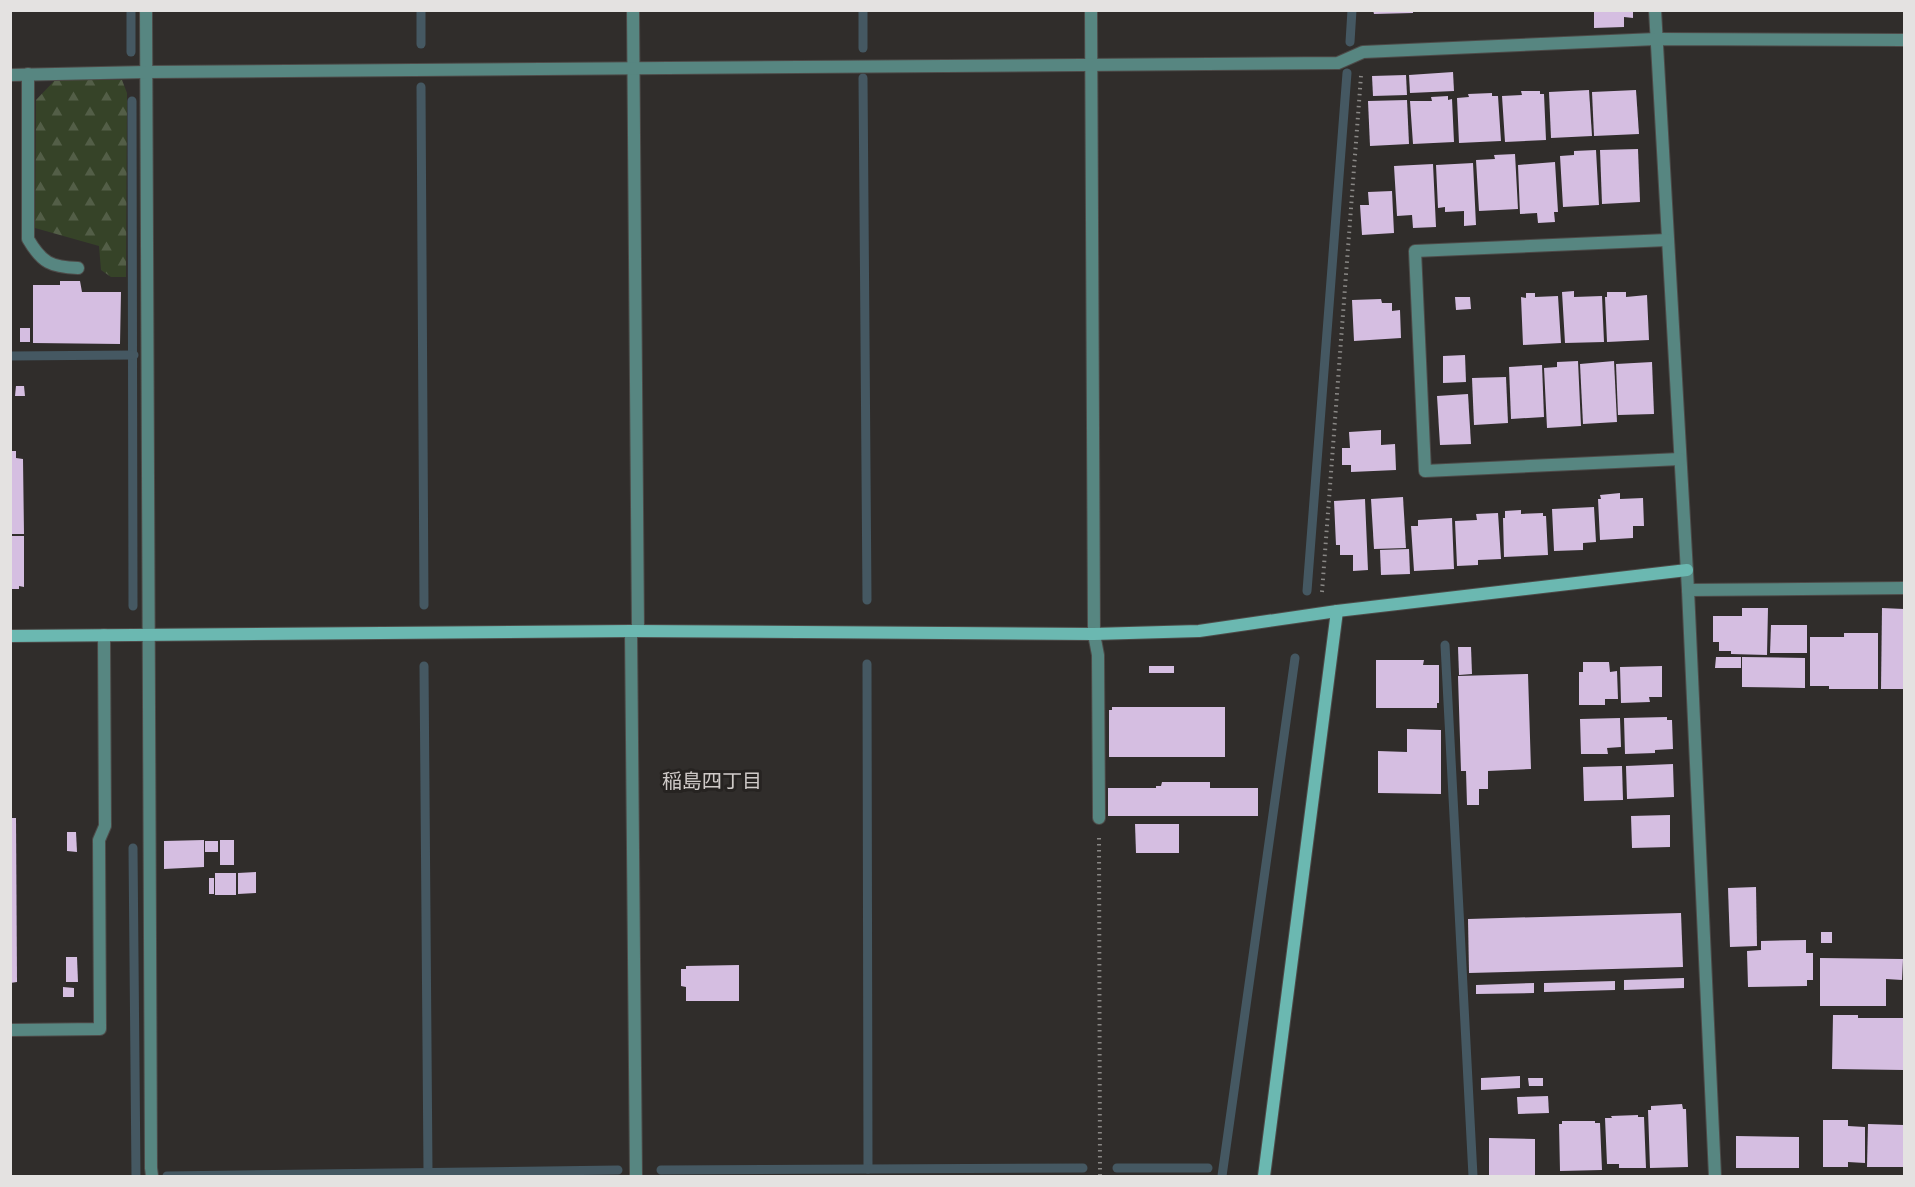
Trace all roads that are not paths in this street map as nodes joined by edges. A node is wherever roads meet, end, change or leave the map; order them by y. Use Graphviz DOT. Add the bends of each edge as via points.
graph roads {
  1 [pos="146,10"];
  2 [pos="633,10"];
  3 [pos="1091,10"];
  4 [pos="1655,10"];
  5 [pos="1656,39"];
  6 [pos="1905,40"];
  7 [pos="1091,65"];
  8 [pos="633,68"];
  9 [pos="146,72"];
  10 [pos="10,75"];
  11 [pos="28,75"];
  12 [pos="1667,240"];
  13 [pos="78,268"];
  14 [pos="1680,459"];
  15 [pos="1687,570"];
  16 [pos="1905,588"];
  17 [pos="1688,590"];
  18 [pos="1338,611"];
  19 [pos="634,631"];
  20 [pos="150,634"];
  21 [pos="1094,634"];
  22 [pos="104,635"];
  23 [pos="10,636"];
  24 [pos="1099,818"];
  25 [pos="10,1030"];
  26 [pos="152,1176"];
  27 [pos="636,1176"];
  28 [pos="1264,1176"];
  29 [pos="1715,1176"];
  1 -- 9 [label="street"];
  2 -- 8 [label="street"];
  3 -- 7 [label="street"];
  4 -- 5 [label="street"];
  5 -- 6 [label="street"];
  5 -- 7 [label="street" via="1363,52 1338,63"];
  5 -- 12 [label="street"];
  7 -- 8 [label="street"];
  7 -- 21 [label="street"];
  8 -- 9 [label="street"];
  8 -- 19 [label="street"];
  9 -- 11 [label="street"];
  9 -- 20 [label="street"];
  10 -- 11 [label="street"];
  11 -- 13 [label="street" via="28,239 38,255 57,268"];
  12 -- 14 [label="street"];
  12 -- 14 [label="street" via="1415,251 1425,471"];
  14 -- 15 [label="street"];
  15 -- 17 [label="street"];
  15 -- 18 [label="street"];
  16 -- 17 [label="street"];
  17 -- 29 [label="street"];
  18 -- 21 [label="street" via="1200,631"];
  18 -- 28 [label="street"];
  19 -- 20 [label="street"];
  19 -- 21 [label="street"];
  19 -- 27 [label="street"];
  20 -- 22 [label="street"];
  20 -- 26 [label="street"];
  21 -- 24 [label="street" via="1098,655"];
  22 -- 23 [label="street"];
  22 -- 25 [label="street" via="100,1029"];
}
